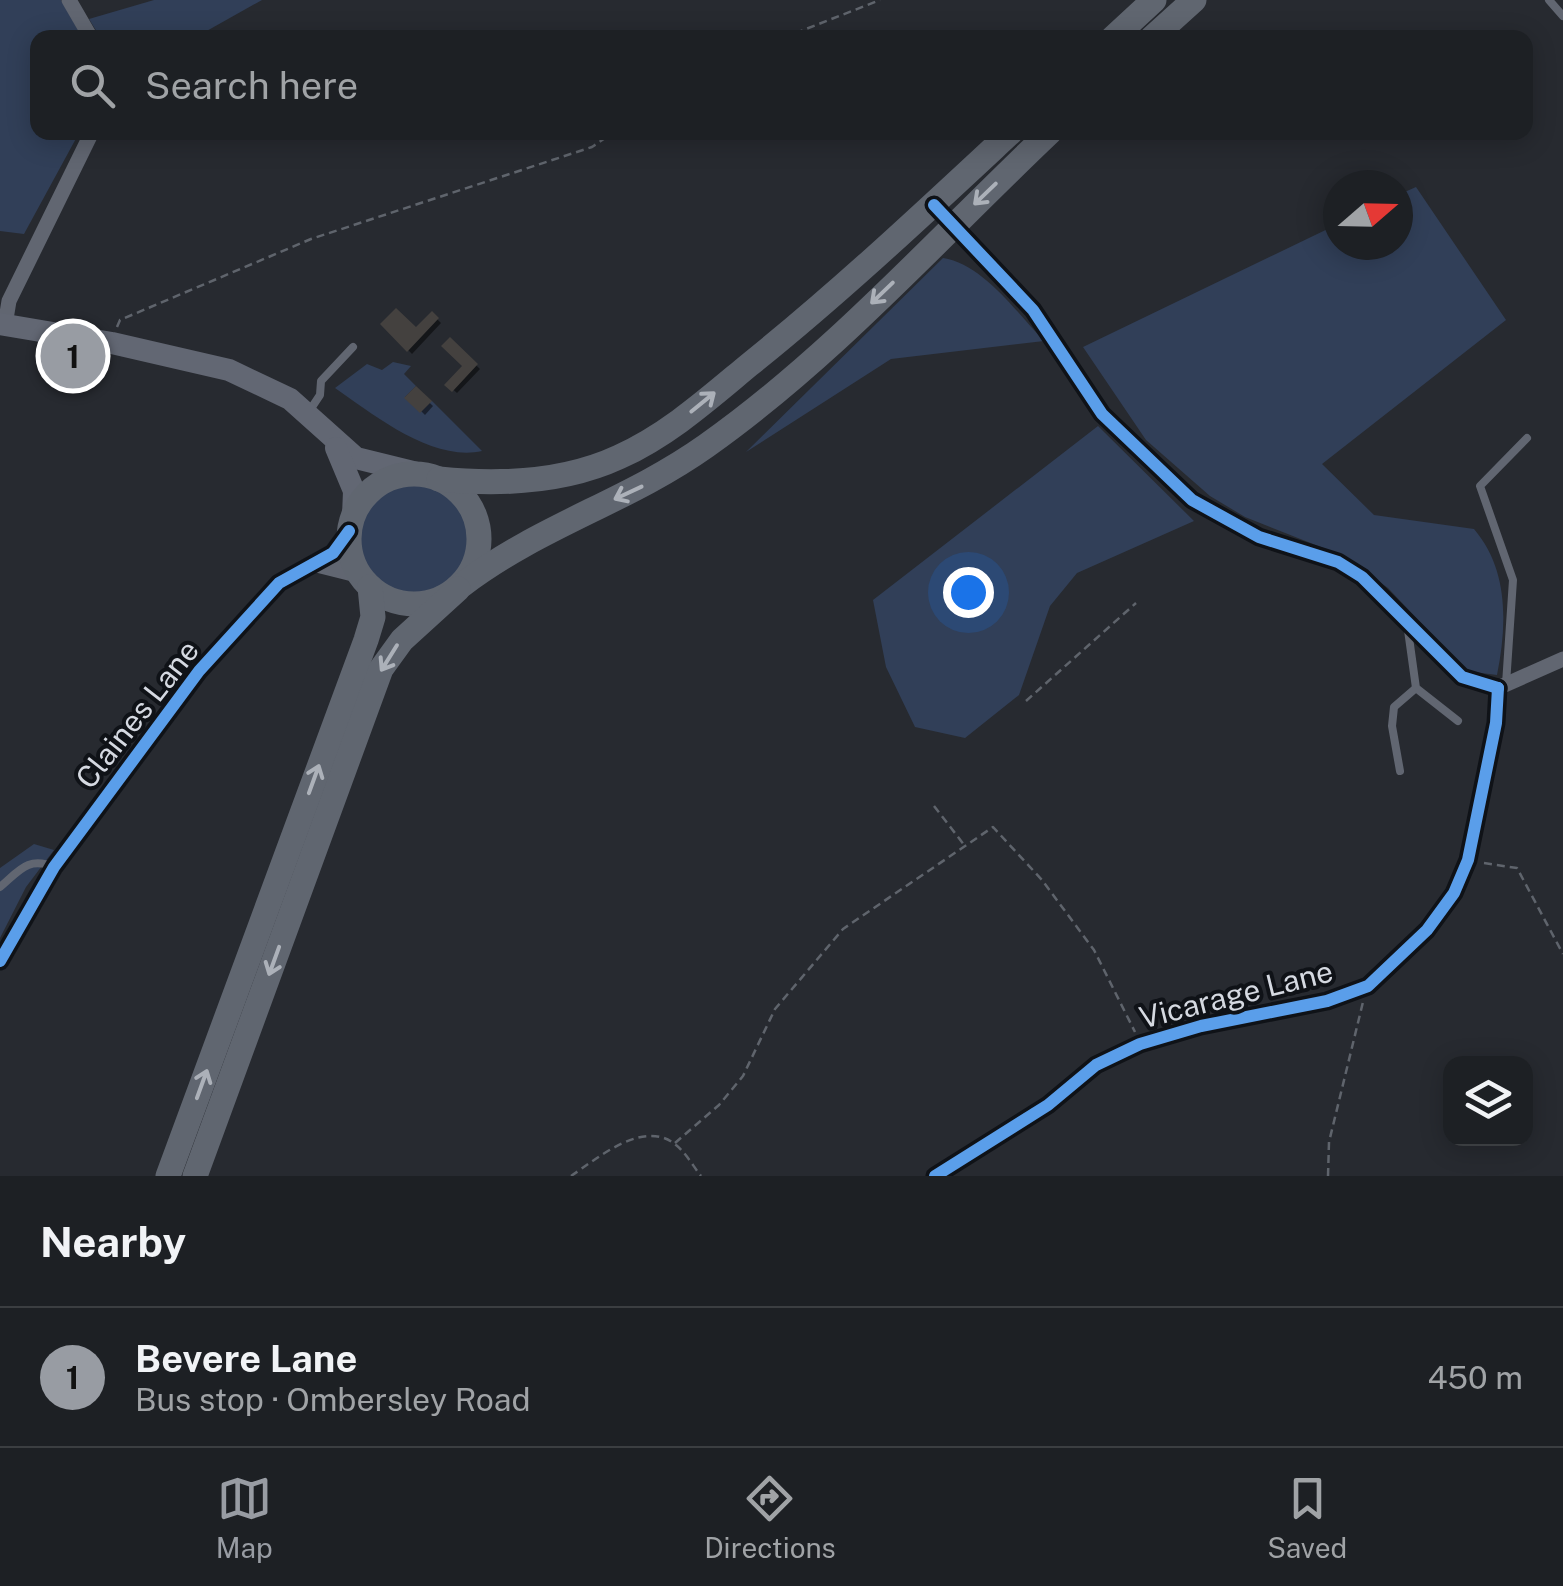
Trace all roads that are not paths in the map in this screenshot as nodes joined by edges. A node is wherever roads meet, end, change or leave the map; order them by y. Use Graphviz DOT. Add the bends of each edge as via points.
graph roads {
  1 [pos="69,0"];
  2 [pos="1154,0"];
  3 [pos="1194,0"];
  4 [pos="1549,0"];
  5 [pos="1563,16"];
  6 [pos="86,30"];
  7 [pos="1122,30"];
  8 [pos="1161,30"];
  9 [pos="88,140"];
  10 [pos="1003,140"];
  11 [pos="1042,140"];
  12 [pos="934,205"];
  13 [pos="953,225"];
  14 [pos="3,325"];
  15 [pos="353,347"];
  16 [pos="308,414"];
  17 [pos="1527,438"];
  18 [pos="333,442"];
  19 [pos="430,476"];
  20 [pos="351,523"];
  21 [pos="315,562"];
  22 [pos="364,581"];
  23 [pos="460,587"];
  24 [pos="1408,618"];
  25 [pos="1563,658"];
  26 [pos="1502,686"];
  27 [pos="1416,688"];
  28 [pos="1458,721"];
  29 [pos="1400,771"];
  30 [pos="54,868"];
  31 [pos="0,887"];
  32 [pos="0,961"];
  33 [pos="168,1176"];
  34 [pos="194,1176"];
  35 [pos="936,1176"];
  1 -- 6 [label="street"];
  2 -- 7 [label="highway"];
  3 -- 8 [label="highway"];
  4 -- 5 [label="lane"];
  9 -- 14 [label="street"];
  10 -- 12 [label="highway"];
  11 -- 13 [label="highway, one-way"];
  12 -- 13 [label="street"];
  19 -- 12 [label="highway, one-way" via="529,480 618,457 710,397"];
  13 -- 23 [label="highway, one-way" via="808,364 708,445 641,486 522,542"];
  13 -- 24 [label="street" via="1034,310 1102,414 1192,500 1259,537 1338,562"];
  14 -- 16 [label="main road" via="229,370"];
  15 -- 16 [label="lane" via="321,381"];
  16 -- 18 [label="main road"];
  17 -- 26 [label="lane" via="1480,486 1513,580 1512,640"];
  18 -- 19 [label="main road" via="373,465"];
  18 -- 20 [label="main road" via="354,491"];
  19 -- 20 [label="highway" via="385,480"];
  19 -- 23 [label="highway" via="468,502 477,520 478,558"];
  20 -- 21 [label="street, Claines Lane" via="333,554"];
  20 -- 22 [label="highway"];
  21 -- 22 [label="street"];
  21 -- 30 [label="street, Claines Lane" via="279,583 199,671"];
  22 -- 23 [label="highway" via="404,604 424,604"];
  33 -- 22 [label="highway, one-way" via="366,640 373,616"];
  23 -- 34 [label="highway, one-way" via="402,640 382,670"];
  24 -- 26 [label="street" via="1462,677"];
  24 -- 27 [label="lane"];
  25 -- 26 [label="street"];
  26 -- 35 [label="street, Vicarage Lane" via="1468,860 1454,893 1427,930 1357,993 1140,1044 1096,1064 1048,1105"];
  27 -- 28 [label="lane"];
  27 -- 29 [label="lane" via="1394,708"];
  30 -- 31 [label="lane" via="24,864"];
  30 -- 32 [label="street, Claines Lane"];
}
